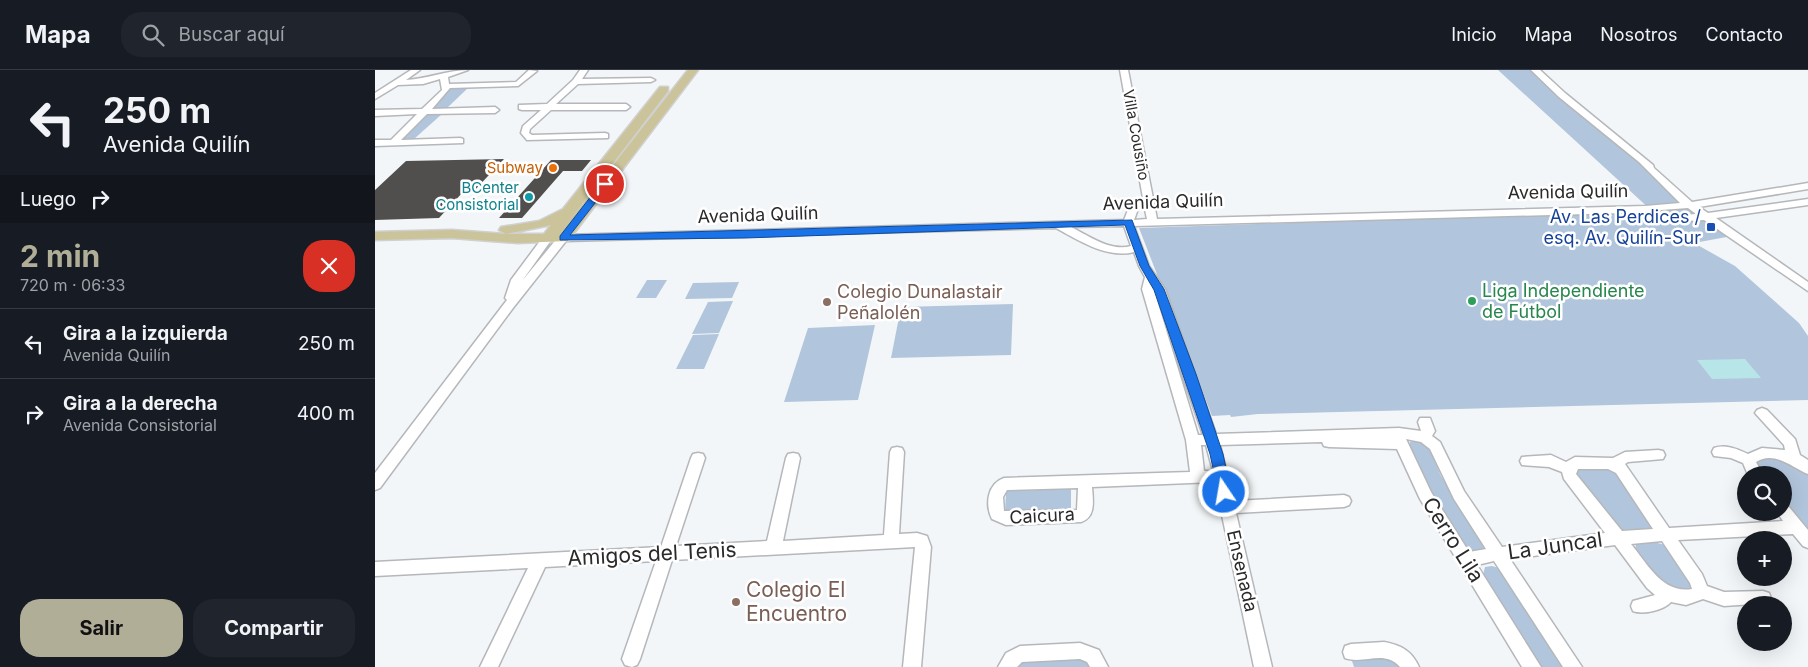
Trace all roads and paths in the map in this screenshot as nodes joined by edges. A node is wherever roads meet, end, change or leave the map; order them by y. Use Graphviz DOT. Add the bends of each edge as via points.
graph roads {
  1 [pos="465,70"];
  2 [pos="584,70"];
  3 [pos="679,70"];
  4 [pos="693,70"];
  5 [pos="1123,70"];
  6 [pos="1535,70"];
  7 [pos="416,71"];
  8 [pos="533,71"];
  9 [pos="651,80"];
  10 [pos="445,82"];
  11 [pos="575,82"];
  12 [pos="398,83"];
  13 [pos="375,97"];
  14 [pos="626,106"];
  15 [pos="522,107"];
  16 [pos="547,108"];
  17 [pos="495,110"];
  18 [pos="425,112"];
  19 [pos="375,113"];
  20 [pos="645,114"];
  21 [pos="659,114"];
  22 [pos="628,135"];
  23 [pos="605,136"];
  24 [pos="642,136"];
  25 [pos="460,141"];
  26 [pos="393,142"];
  27 [pos="375,143"];
  28 [pos="1808,186"];
  29 [pos="1790,189"];
  30 [pos="1775,191"];
  31 [pos="1148,199"];
  32 [pos="1808,201"];
  33 [pos="1791,203"];
  34 [pos="574,204"];
  35 [pos="1692,205"];
  36 [pos="1616,210"];
  37 [pos="1707,216"];
  38 [pos="1152,221"];
  39 [pos="1128,222"];
  40 [pos="1058,224"];
  41 [pos="452,234"];
  42 [pos="375,236"];
  43 [pos="563,238"];
  44 [pos="518,239"];
  45 [pos="547,239"];
  46 [pos="375,245"];
  47 [pos="1138,247"];
  48 [pos="1117,250"];
  49 [pos="1145,266"];
  50 [pos="1150,278"];
  51 [pos="1808,287"];
  52 [pos="509,305"];
  53 [pos="1175,374"];
  54 [pos="1190,374"];
  55 [pos="1762,413"];
  56 [pos="1399,438"];
  57 [pos="1193,440"];
  58 [pos="1212,440"];
  59 [pos="897,452"];
  60 [pos="1719,452"];
  61 [pos="1658,455"];
  62 [pos="698,458"];
  63 [pos="793,458"];
  64 [pos="1793,458"];
  65 [pos="1749,460"];
  66 [pos="1527,461"];
  67 [pos="1615,464"];
  68 [pos="1750,466"];
  69 [pos="1808,468"];
  70 [pos="1568,469"];
  71 [pos="1221,476"];
  72 [pos="1198,477"];
  73 [pos="1085,482"];
  74 [pos="375,484"];
  75 [pos="1344,502"];
  76 [pos="1228,507"];
  77 [pos="1792,521"];
  78 [pos="1797,527"];
  79 [pos="1665,533"];
  80 [pos="1616,537"];
  81 [pos="891,541"];
  82 [pos="1808,541"];
  83 [pos="774,546"];
  84 [pos="666,553"];
  85 [pos="1498,554"];
  86 [pos="540,560"];
  87 [pos="1465,560"];
  88 [pos="375,569"];
  89 [pos="1699,591"];
  90 [pos="1667,594"];
  91 [pos="1737,599"];
  92 [pos="1639,606"];
  93 [pos="1351,652"];
  94 [pos="631,659"];
  95 [pos="489,667"];
  96 [pos="912,667"];
  97 [pos="1007,667"];
  98 [pos="1099,667"];
  99 [pos="1263,667"];
  100 [pos="1410,667"];
  101 [pos="1532,667"];
  102 [pos="1573,667"];
  1 -- 10 [label="street"];
  2 -- 11 [label="street"];
  3 -- 20 [label="main road"];
  4 -- 21 [label="main road"];
  5 -- 31 [label="street, Villa Cousiño"];
  6 -- 35 [label="street" via="1643,163 1675,195"];
  7 -- 12 [label="street"];
  8 -- 10 [label="street" via="518,84"];
  9 -- 11 [label="street"];
  10 -- 12 [label="street"];
  10 -- 18 [label="street" via="436,102"];
  11 -- 16 [label="street"];
  12 -- 13 [label="street"];
  14 -- 16 [label="street"];
  15 -- 16 [label="street"];
  16 -- 23 [label="street" via="525,128 527,136"];
  17 -- 18 [label="street"];
  18 -- 19 [label="street"];
  18 -- 26 [label="street"];
  20 -- 21 [label="main road"];
  20 -- 22 [label="main road"];
  21 -- 24 [label="main road"];
  22 -- 24 [label="main road"];
  22 -- 34 [label="main road"];
  24 -- 43 [label="main road"];
  25 -- 26 [label="street"];
  26 -- 27 [label="street"];
  28 -- 29 [label="street, Avenida Quilín"];
  29 -- 30 [label="street, Avenida Quilín"];
  29 -- 32 [label="street"];
  30 -- 33 [label="street"];
  30 -- 35 [label="street, Avenida Quilín"];
  31 -- 38 [label="street, Villa Cousiño"];
  31 -- 39 [label="street, Villa Cousiño" via="1134,207"];
  32 -- 33 [label="street"];
  33 -- 37 [label="street"];
  34 -- 41 [label="main road" via="558,217 535,226"];
  34 -- 45 [label="main road"];
  35 -- 36 [label="street, Avenida Quilín"];
  35 -- 37 [label="street"];
  36 -- 37 [label="street" via="1645,218"];
  36 -- 38 [label="street, Avenida Quilín"];
  37 -- 51 [label="street"];
  38 -- 39 [label="street, Avenida Quilín"];
  39 -- 40 [label="street, Avenida Quilín"];
  39 -- 47 [label="street, Ensenada"];
  40 -- 43 [label="street, Avenida Quilín"];
  40 -- 48 [label="street"];
  41 -- 42 [label="main road, Avenida Quilín"];
  41 -- 44 [label="main road, Avenida Quilín"];
  43 -- 45 [label="main road, Avenida Quilín"];
  43 -- 52 [label="street"];
  44 -- 45 [label="main road, Avenida Quilín"];
  44 -- 46 [label="main road, Avenida Quilín"];
  45 -- 52 [label="street" via="517,280"];
  47 -- 48 [label="street"];
  47 -- 49 [label="street, Ensenada"];
  48 -- 49 [label="street"];
  49 -- 50 [label="street, Ensenada"];
  50 -- 53 [label="street, Ensenada" via="1148,288"];
  50 -- 54 [label="street, Ensenada" via="1159,289"];
  52 -- 74 [label="street"];
  53 -- 54 [label="street"];
  53 -- 57 [label="street, Ensenada"];
  54 -- 58 [label="street, Ensenada"];
  55 -- 64 [label="street" via="1790,444"];
  56 -- 58 [label="street"];
  56 -- 85 [label="street, Cerro Lila" via="1425,430 1455,488"];
  56 -- 87 [label="street, Cerro Lila" via="1425,495"];
  57 -- 58 [label="street"];
  57 -- 72 [label="street, Ensenada"];
  58 -- 71 [label="street, Ensenada"];
  59 -- 81 [label="street"];
  60 -- 65 [label="street" via="1733,453"];
  61 -- 67 [label="street" via="1625,457"];
  62 -- 84 [label="street"];
  63 -- 83 [label="street"];
  64 -- 65 [label="street" via="1779,454 1759,455"];
  64 -- 69 [label="street"];
  65 -- 68 [label="street"];
  66 -- 70 [label="street" via="1551,461"];
  67 -- 70 [label="street" via="1575,463"];
  67 -- 79 [label="street" via="1624,472"];
  70 -- 80 [label="street, La Juncal" via="1571,479"];
  71 -- 72 [label="street, Caicura"];
  71 -- 76 [label="street, Ensenada"];
  72 -- 73 [label="street, Caicura"];
  73 -- 73 [label="street, Caicura" via="1004,484 997,490 996,513 1005,520 1079,517 1085,511"];
  75 -- 76 [label="street"];
  76 -- 99 [label="street, Ensenada"];
  77 -- 78 [label="street"];
  78 -- 79 [label="street, La Juncal"];
  78 -- 82 [label="street"];
  79 -- 80 [label="street, La Juncal"];
  79 -- 89 [label="street" via="1696,578"];
  80 -- 85 [label="street, La Juncal"];
  80 -- 90 [label="street, La Juncal" via="1653,583"];
  81 -- 83 [label="street, Amigos del Tenis"];
  81 -- 96 [label="street, Amigos del Tenis" via="922,541"];
  83 -- 84 [label="street, Amigos del Tenis"];
  84 -- 86 [label="street, Amigos del Tenis"];
  84 -- 94 [label="street"];
  85 -- 87 [label="street, La Juncal"];
  85 -- 102 [label="street, Cerro Lila"];
  86 -- 88 [label="street, Amigos del Tenis"];
  86 -- 95 [label="street"];
  87 -- 101 [label="street, Cerro Lila"];
  89 -- 90 [label="street" via="1695,596 1681,598"];
  89 -- 91 [label="street" via="1724,599"];
  90 -- 92 [label="street" via="1663,600"];
  93 -- 100 [label="street" via="1390,650 1403,656"];
  97 -- 98 [label="street" via="1012,658 1020,654 1080,651 1093,656"];
}
